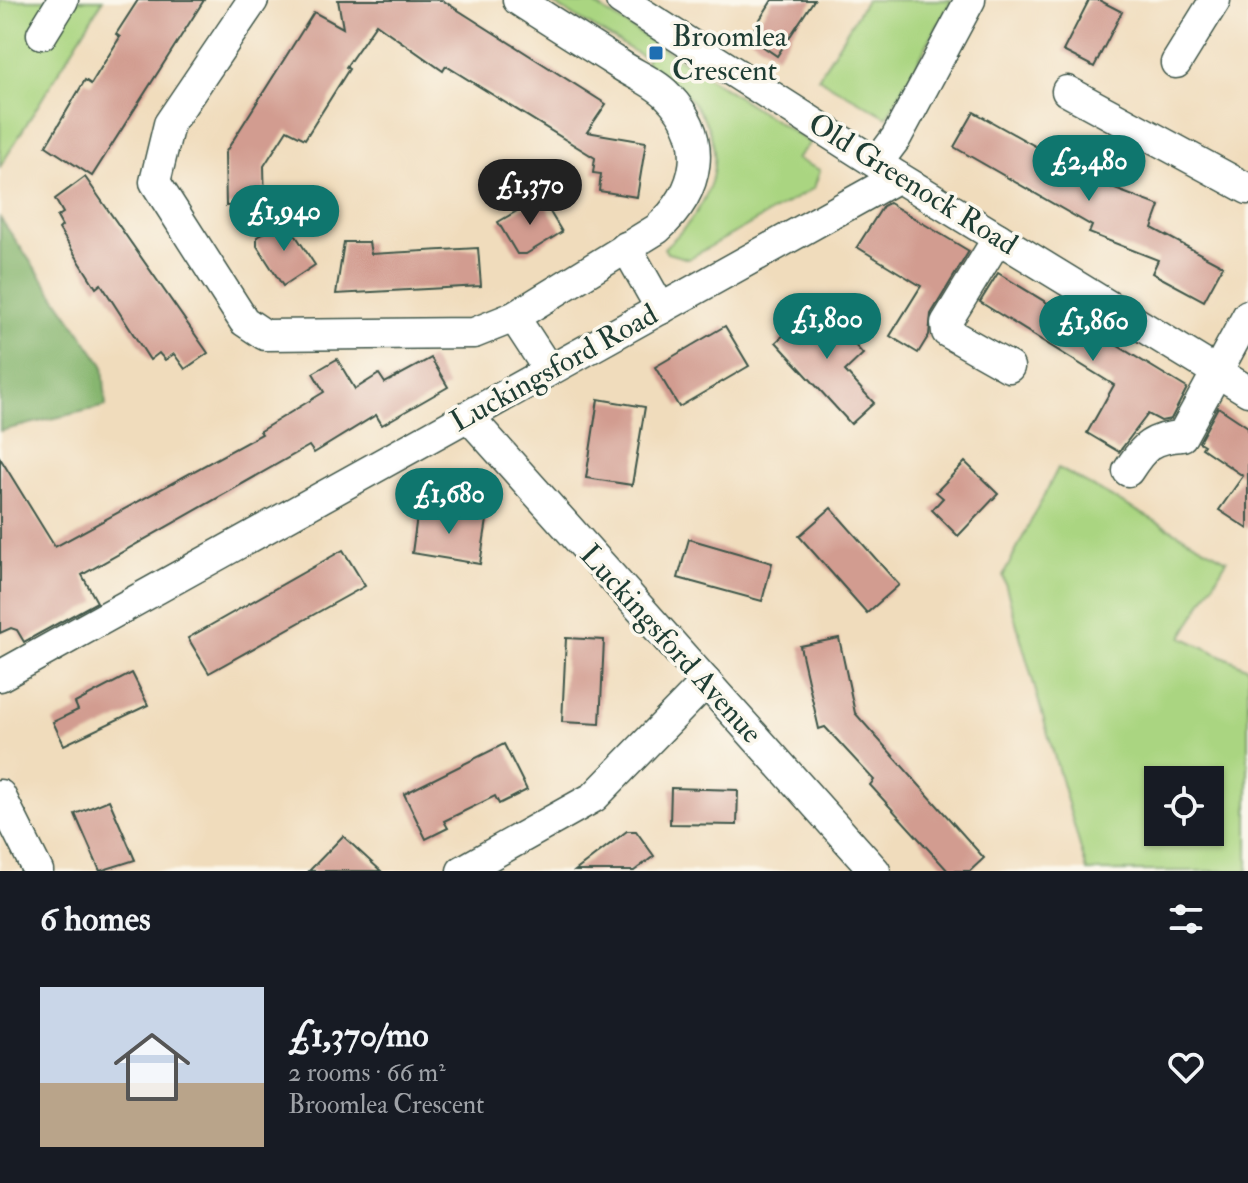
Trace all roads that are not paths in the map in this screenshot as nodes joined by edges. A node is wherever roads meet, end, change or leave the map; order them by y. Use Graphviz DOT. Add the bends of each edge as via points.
graph roads {
  1 [pos="63,0"];
  2 [pos="253,0"];
  3 [pos="518,0"];
  4 [pos="621,0"];
  5 [pos="970,0"];
  6 [pos="1215,0"];
  7 [pos="42,34"];
  8 [pos="1176,63"];
  9 [pos="1067,91"];
  10 [pos="888,169"];
  11 [pos="1248,189"];
  12 [pos="998,238"];
  13 [pos="626,247"];
  14 [pos="661,309"];
  15 [pos="1248,315"];
  16 [pos="514,317"];
  17 [pos="1009,367"];
  18 [pos="548,369"];
  19 [pos="1217,372"];
  20 [pos="1248,391"];
  21 [pos="468,416"];
  22 [pos="1128,471"];
  23 [pos="0,676"];
  24 [pos="706,682"];
  25 [pos="0,795"];
  26 [pos="38,871"];
  27 [pos="462,871"];
  28 [pos="875,871"];
  1 -- 7 [label="street"];
  2 -- 16 [label="street" via="169,124 155,182 244,321 265,335 474,333"];
  3 -- 13 [label="street" via="666,94 686,119 695,147 692,182 678,210"];
  4 -- 10 [label="street, Old Greenock Road"];
  5 -- 10 [label="street" via="896,138"];
  6 -- 8 [label="street"];
  9 -- 11 [label="street"];
  10 -- 12 [label="street, Old Greenock Road"];
  10 -- 14 [label="street, Luckingsford Road"];
  12 -- 17 [label="street" via="946,323 947,332"];
  12 -- 19 [label="street, Old Greenock Road"];
  13 -- 14 [label="street"];
  13 -- 16 [label="street"];
  14 -- 18 [label="street, Luckingsford Road"];
  15 -- 19 [label="street"];
  16 -- 18 [label="street"];
  18 -- 21 [label="street, Luckingsford Road"];
  19 -- 20 [label="street, Old Greenock Road"];
  19 -- 22 [label="street" via="1182,436 1145,445"];
  21 -- 23 [label="street, Luckingsford Road"];
  21 -- 24 [label="street, Luckingsford Avenue"];
  24 -- 27 [label="street" via="594,797"];
  24 -- 28 [label="street, Luckingsford Avenue"];
  25 -- 26 [label="street"];
}
